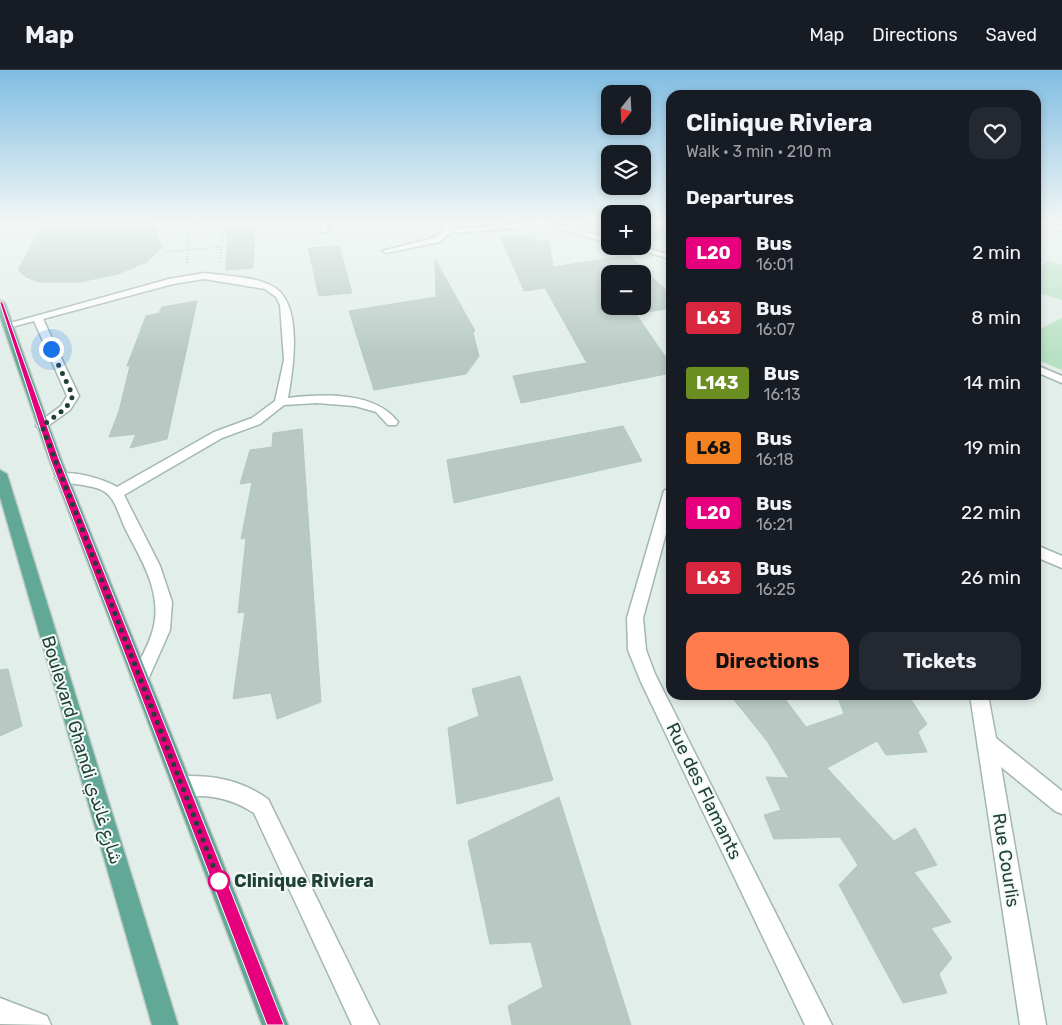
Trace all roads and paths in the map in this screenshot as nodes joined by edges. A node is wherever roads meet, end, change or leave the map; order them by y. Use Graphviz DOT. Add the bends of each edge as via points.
graph roads {
  1 [pos="187,267"];
  2 [pos="219,267"];
  3 [pos="218,277"];
  4 [pos="186,278"];
  5 [pos="0,303"];
  6 [pos="37,317"];
  7 [pos="8,324"];
  8 [pos="1041,370"];
  9 [pos="1062,380"];
  10 [pos="281,402"];
  11 [pos="392,422"];
  12 [pos="42,426"];
  13 [pos="0,474"];
  14 [pos="62,478"];
  15 [pos="115,494"];
  16 [pos="4,502"];
  17 [pos="666,509"];
  18 [pos="1041,553"];
  19 [pos="1062,562"];
  20 [pos="140,678"];
  21 [pos="980,700"];
  22 [pos="987,743"];
  23 [pos="182,786"];
  24 [pos="1062,804"];
  25 [pos="0,1011"];
  26 [pos="38,1025"];
  27 [pos="165,1025"];
  28 [pos="275,1025"];
  29 [pos="366,1025"];
  30 [pos="819,1025"];
  31 [pos="1033,1025"];
  1 -- 4 [label="path"];
  2 -- 3 [label="path"];
  3 -- 4 [label="street"];
  3 -- 10 [label="street" via="268,287 280,295 289,360"];
  4 -- 6 [label="street"];
  5 -- 7 [label="main road"];
  6 -- 7 [label="street"];
  6 -- 12 [label="street" via="73,396 66,408"];
  7 -- 12 [label="main road"];
  8 -- 9 [label="street"];
  10 -- 11 [label="street" via="309,399 348,402 380,409"];
  10 -- 15 [label="street" via="256,421 218,435"];
  12 -- 14 [label="main road"];
  13 -- 16 [label="main road, Boulevard Ghandi شارع غاندي"];
  14 -- 15 [label="street" via="80,478 97,483"];
  14 -- 20 [label="main road"];
  15 -- 20 [label="street" via="160,585 164,603 160,634"];
  16 -- 27 [label="main road, Boulevard Ghandi شارع غاندي"];
  17 -- 30 [label="street, Rue des Flamants" via="635,618 637,650"];
  18 -- 19 [label="street"];
  20 -- 23 [label="main road"];
  21 -- 22 [label="street, Rue Courlis"];
  22 -- 24 [label="street"];
  22 -- 31 [label="street, Rue Courlis"];
  23 -- 28 [label="main road"];
  23 -- 29 [label="street" via="222,787 246,795 260,806"];
  25 -- 26 [label="street"];
}
